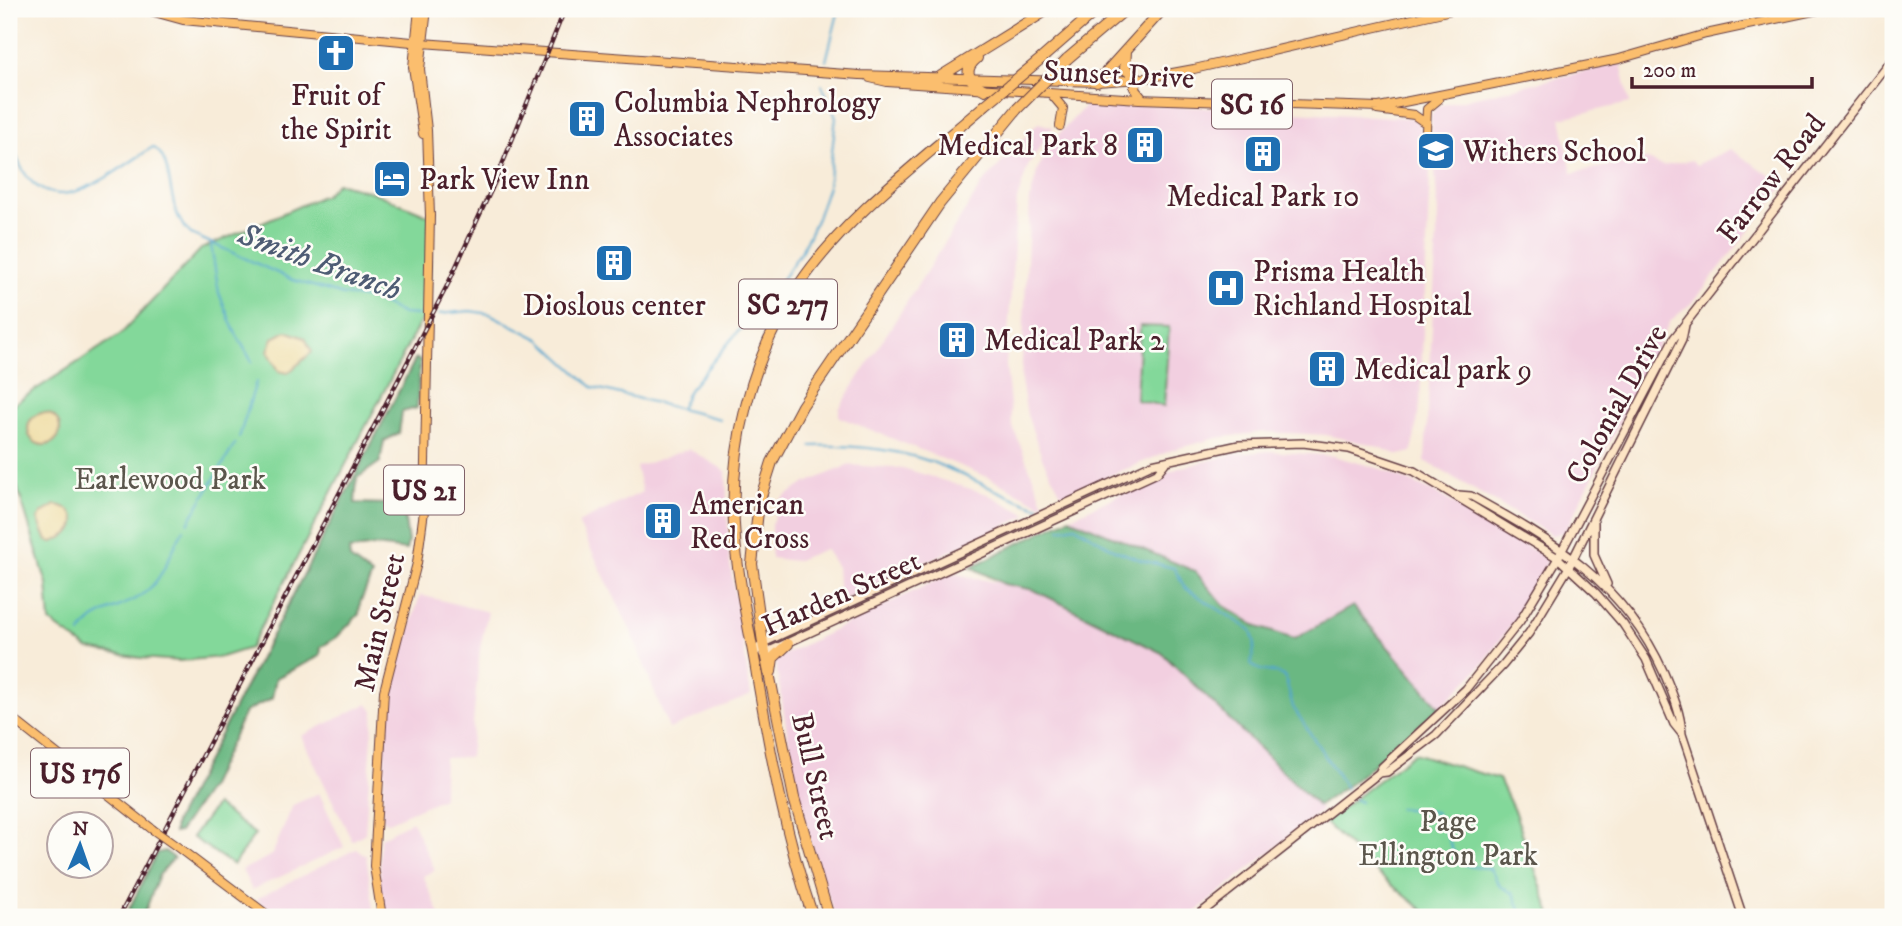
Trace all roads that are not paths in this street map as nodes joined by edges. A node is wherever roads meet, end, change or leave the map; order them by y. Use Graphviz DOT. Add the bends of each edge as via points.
graph roads {
  1 [pos="143,9"];
  2 [pos="419,9"];
  3 [pos="427,9"];
  4 [pos="1049,9"];
  5 [pos="1098,9"];
  6 [pos="1126,9"];
  7 [pos="1163,9"];
  8 [pos="1456,9"];
  9 [pos="1823,9"];
  10 [pos="1011,32"];
  11 [pos="419,42"];
  12 [pos="1126,49"];
  13 [pos="1893,59"];
  14 [pos="909,68"];
  15 [pos="860,75"];
  16 [pos="916,75"];
  17 [pos="941,76"];
  18 [pos="969,76"];
  19 [pos="1140,79"];
  20 [pos="1097,82"];
  21 [pos="985,90"];
  22 [pos="1050,94"];
  23 [pos="1449,94"];
  24 [pos="1086,96"];
  25 [pos="1143,99"];
  26 [pos="1367,107"];
  27 [pos="1060,126"];
  28 [pos="1685,325"];
  29 [pos="1166,463"];
  30 [pos="1458,495"];
  31 [pos="1595,515"];
  32 [pos="1563,549"];
  33 [pos="1574,557"];
  34 [pos="1558,558"];
  35 [pos="1569,567"];
  36 [pos="1611,591"];
  37 [pos="788,643"];
  38 [pos="761,651"];
  39 [pos="771,686"];
  40 [pos="9,716"];
  41 [pos="1682,734"];
  42 [pos="1379,773"];
  43 [pos="270,917"];
  44 [pos="382,917"];
  45 [pos="813,917"];
  46 [pos="829,917"];
  47 [pos="1196,917"];
  48 [pos="1743,917"];
  1 -- 11 [label="main road, Sunset Drive / SC 16" via="183,20"];
  2 -- 11 [label="main road, US 21"];
  3 -- 11 [label="main road, US 21"];
  4 -- 10 [label="highway"];
  5 -- 38 [label="highway, SC 277, bridge" via="883,194 820,257 773,329 747,400 736,461 734,524 739,574"];
  6 -- 38 [label="highway, SC 277, bridge" via="1017,109 940,203 802,407 759,503 752,552"];
  7 -- 12 [label="highway"];
  8 -- 19 [label="main road, SC 16"];
  9 -- 23 [label="main road, SC 16" via="1706,34 1619,59"];
  10 -- 17 [label="highway"];
  10 -- 18 [label="highway" via="972,62"];
  11 -- 15 [label="main road, Sunset Drive / SC 16"];
  11 -- 44 [label="main road, Main Street / US 21" via="430,260 424,511 417,563 384,691 374,866"];
  12 -- 19 [label="highway" via="1125,69"];
  12 -- 20 [label="highway"];
  13 -- 28 [label="main road, Farrow Road"];
  14 -- 16 [label="main road"];
  15 -- 16 [label="main road, Sunset Drive / SC 16"];
  15 -- 21 [label="main road, Sunset Drive / SC 16" via="887,82"];
  16 -- 17 [label="main road, Sunset Drive / SC 16"];
  17 -- 18 [label="main road, Sunset Drive / SC 16"];
  18 -- 20 [label="main road, Sunset Drive / SC 16"];
  18 -- 21 [label="highway"];
  19 -- 20 [label="main road, SC 16"];
  19 -- 25 [label="main road" via="1134,88"];
  20 -- 24 [label="main road"];
  21 -- 22 [label="main road, Sunset Drive / SC 16"];
  22 -- 24 [label="main road, Sunset Drive / SC 16"];
  22 -- 27 [label="main road" via="1063,108"];
  23 -- 26 [label="main road, Sunset Drive / SC 16"];
  23 -- 26 [label="main road" via="1429,106 1425,126 1414,115"];
  24 -- 25 [label="main road, Sunset Drive / SC 16"];
  25 -- 26 [label="main road, Sunset Drive / SC 16"];
  28 -- 31 [label="main road, Colonial Drive" via="1682,340"];
  28 -- 32 [label="main road, Colonial Drive"];
  29 -- 30 [label="main road, Harden Street" via="1239,445 1314,444 1391,462"];
  29 -- 37 [label="main road, Harden Street" via="1157,473"];
  29 -- 38 [label="main road, Harden Street" via="1129,474"];
  30 -- 32 [label="main road, Harden Street" via="1471,496"];
  30 -- 34 [label="main road, Harden Street" via="1467,505"];
  31 -- 33 [label="main road, Colonial Drive"];
  31 -- 36 [label="main road" via="1594,555"];
  32 -- 33 [label="main road, Harden Street"];
  32 -- 34 [label="main road, Colonial Drive"];
  33 -- 35 [label="main road, Colonial Drive"];
  33 -- 36 [label="main road, Harden Street"];
  34 -- 35 [label="main road, Harden Street"];
  34 -- 42 [label="main road, Colonial Drive" via="1494,656 1443,713"];
  35 -- 41 [label="main road, Harden Street" via="1609,607 1637,644"];
  35 -- 42 [label="main road, Colonial Drive" via="1529,633 1503,665 1436,735 1387,772"];
  36 -- 41 [label="main road, Harden Street" via="1654,652"];
  37 -- 38 [label="main road, Harden Street"];
  37 -- 39 [label="highway" via="773,658"];
  38 -- 39 [label="highway, Bull Street / SC 277"];
  38 -- 45 [label="highway, Bull Street / SC 277" via="778,792"];
  39 -- 46 [label="highway, Bull Street / SC 277" via="796,809"];
  40 -- 43 [label="main road, US 176, bridge"];
  41 -- 48 [label="main road, Harden Street"];
  42 -- 47 [label="main road, Colonial Drive"];
}
